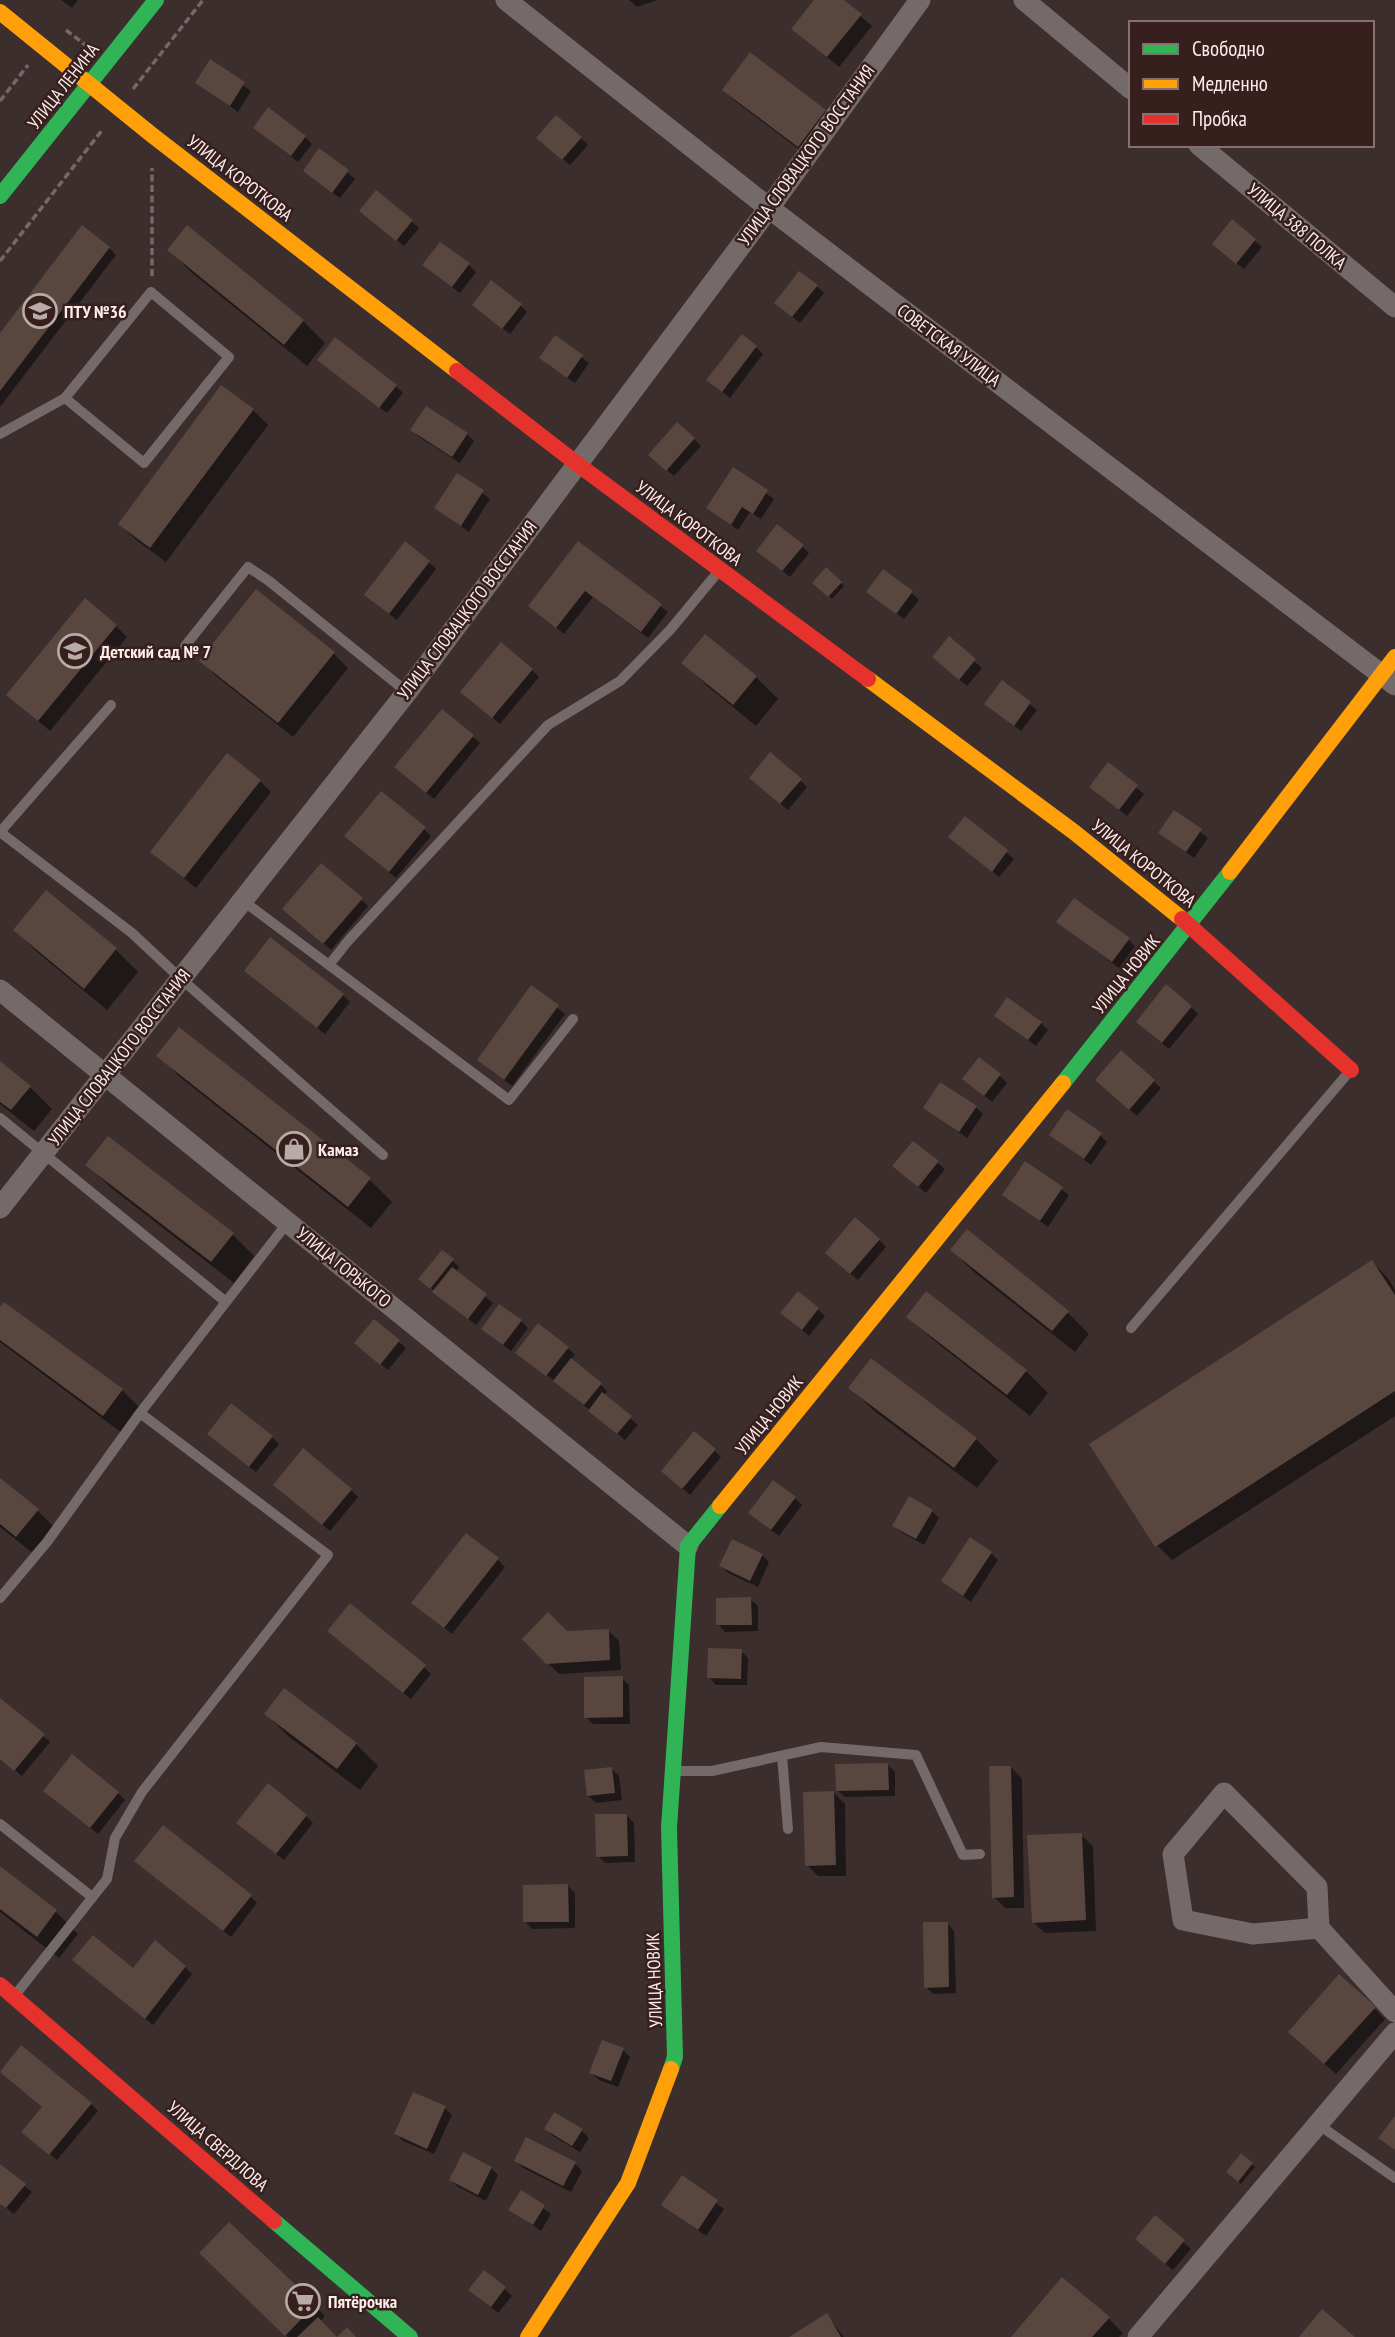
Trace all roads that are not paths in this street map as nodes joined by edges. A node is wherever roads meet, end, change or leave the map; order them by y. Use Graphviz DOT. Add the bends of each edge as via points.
graph roads {
  1 [pos="156,0"];
  2 [pos="506,0"];
  3 [pos="920,0"];
  4 [pos="1024,0"];
  5 [pos="0,12"];
  6 [pos="89,83"];
  7 [pos="1129,87"];
  8 [pos="1201,147"];
  9 [pos="0,196"];
  10 [pos="769,208"];
  11 [pos="1395,307"];
  12 [pos="65,398"];
  13 [pos="0,434"];
  14 [pos="576,463"];
  15 [pos="719,570"];
  16 [pos="185,646"];
  17 [pos="1395,657"];
  18 [pos="1388,680"];
  19 [pos="407,692"];
  20 [pos="111,705"];
  21 [pos="0,832"];
  22 [pos="243,900"];
  23 [pos="1190,925"];
  24 [pos="329,965"];
  25 [pos="180,978"];
  26 [pos="0,990"];
  27 [pos="573,1019"];
  28 [pos="1351,1070"];
  29 [pos="106,1074"];
  30 [pos="0,1118"];
  31 [pos="44,1152"];
  32 [pos="383,1155"];
  33 [pos="0,1208"];
  34 [pos="288,1222"];
  35 [pos="226,1302"];
  36 [pos="1131,1328"];
  37 [pos="140,1413"];
  38 [pos="688,1546"];
  39 [pos="0,1598"];
  40 [pos="782,1756"];
  41 [pos="673,1771"];
  42 [pos="0,1824"];
  43 [pos="788,1829"];
  44 [pos="980,1854"];
  45 [pos="92,1897"];
  46 [pos="1319,1928"];
  47 [pos="0,1986"];
  48 [pos="14,1997"];
  49 [pos="1395,2012"];
  50 [pos="1395,2033"];
  51 [pos="1319,2125"];
  52 [pos="1395,2178"];
  53 [pos="411,2337"];
  54 [pos="528,2337"];
  55 [pos="1138,2337"];
  1 -- 6 [label="street, УЛИЦА ЛЕНИНА"];
  2 -- 10 [label="street, СОВЕТСКАЯ УЛИЦА"];
  3 -- 10 [label="street, УЛИЦА СЛОВАЦКОГО ВОССТАНИЯ"];
  4 -- 7 [label="street"];
  5 -- 6 [label="street, УЛИЦА КОРОТКОВА"];
  6 -- 9 [label="street, УЛИЦА ЛЕНИНА"];
  6 -- 14 [label="street, УЛИЦА КОРОТКОВА"];
  8 -- 11 [label="street, УЛИЦА 388 ПОЛКА"];
  10 -- 14 [label="street, УЛИЦА СЛОВАЦКОГО ВОССТАНИЯ"];
  10 -- 18 [label="street, СОВЕТСКАЯ УЛИЦА"];
  12 -- 12 [label="lane" via="151,292 229,357 144,463"];
  12 -- 13 [label="lane"];
  14 -- 15 [label="street, УЛИЦА КОРОТКОВА"];
  14 -- 19 [label="street, УЛИЦА СЛОВАЦКОГО ВОССТАНИЯ"];
  15 -- 23 [label="street, УЛИЦА КОРОТКОВА" via="1074,832"];
  15 -- 24 [label="lane" via="620,681 548,725"];
  16 -- 19 [label="lane" via="248,567"];
  17 -- 18 [label="street, УЛИЦА НОВИК"];
  18 -- 23 [label="street, УЛИЦА НОВИК"];
  19 -- 22 [label="street, УЛИЦА СЛОВАЦКОГО ВОССТАНИЯ"];
  20 -- 21 [label="lane"];
  21 -- 25 [label="lane" via="132,933"];
  22 -- 24 [label="lane"];
  22 -- 25 [label="street, УЛИЦА СЛОВАЦКОГО ВОССТАНИЯ"];
  23 -- 28 [label="street, УЛИЦА КОРОТКОВА"];
  23 -- 38 [label="street, УЛИЦА НОВИК"];
  24 -- 27 [label="lane" via="509,1101"];
  25 -- 29 [label="street, УЛИЦА СЛОВАЦКОГО ВОССТАНИЯ"];
  25 -- 32 [label="lane"];
  26 -- 29 [label="street, УЛИЦА ГОРЬКОГО"];
  28 -- 36 [label="lane"];
  29 -- 31 [label="street, УЛИЦА СЛОВАЦКОГО ВОССТАНИЯ"];
  29 -- 34 [label="street, УЛИЦА ГОРЬКОГО"];
  30 -- 31 [label="lane"];
  31 -- 33 [label="street, УЛИЦА СЛОВАЦКОГО ВОССТАНИЯ"];
  31 -- 35 [label="lane"];
  34 -- 35 [label="lane"];
  34 -- 38 [label="street, УЛИЦА ГОРЬКОГО"];
  35 -- 37 [label="lane"];
  37 -- 39 [label="lane" via="47,1542"];
  37 -- 45 [label="lane" via="328,1555 142,1792 114,1838 107,1879"];
  38 -- 41 [label="street, УЛИЦА НОВИК"];
  40 -- 41 [label="lane" via="712,1772"];
  40 -- 43 [label="lane"];
  40 -- 44 [label="lane" via="821,1748 916,1755 963,1855"];
  41 -- 54 [label="street, УЛИЦА НОВИК" via="669,1828 675,2057 628,2183"];
  42 -- 45 [label="lane"];
  45 -- 48 [label="lane"];
  46 -- 46 [label="street" via="1253,1934 1183,1920 1173,1854 1224,1793 1317,1887"];
  46 -- 49 [label="street"];
  47 -- 48 [label="street, УЛИЦА СВЕРДЛОВА"];
  48 -- 53 [label="street, УЛИЦА СВЕРДЛОВА"];
  50 -- 51 [label="street"];
  51 -- 52 [label="lane"];
  51 -- 55 [label="street"];
}
